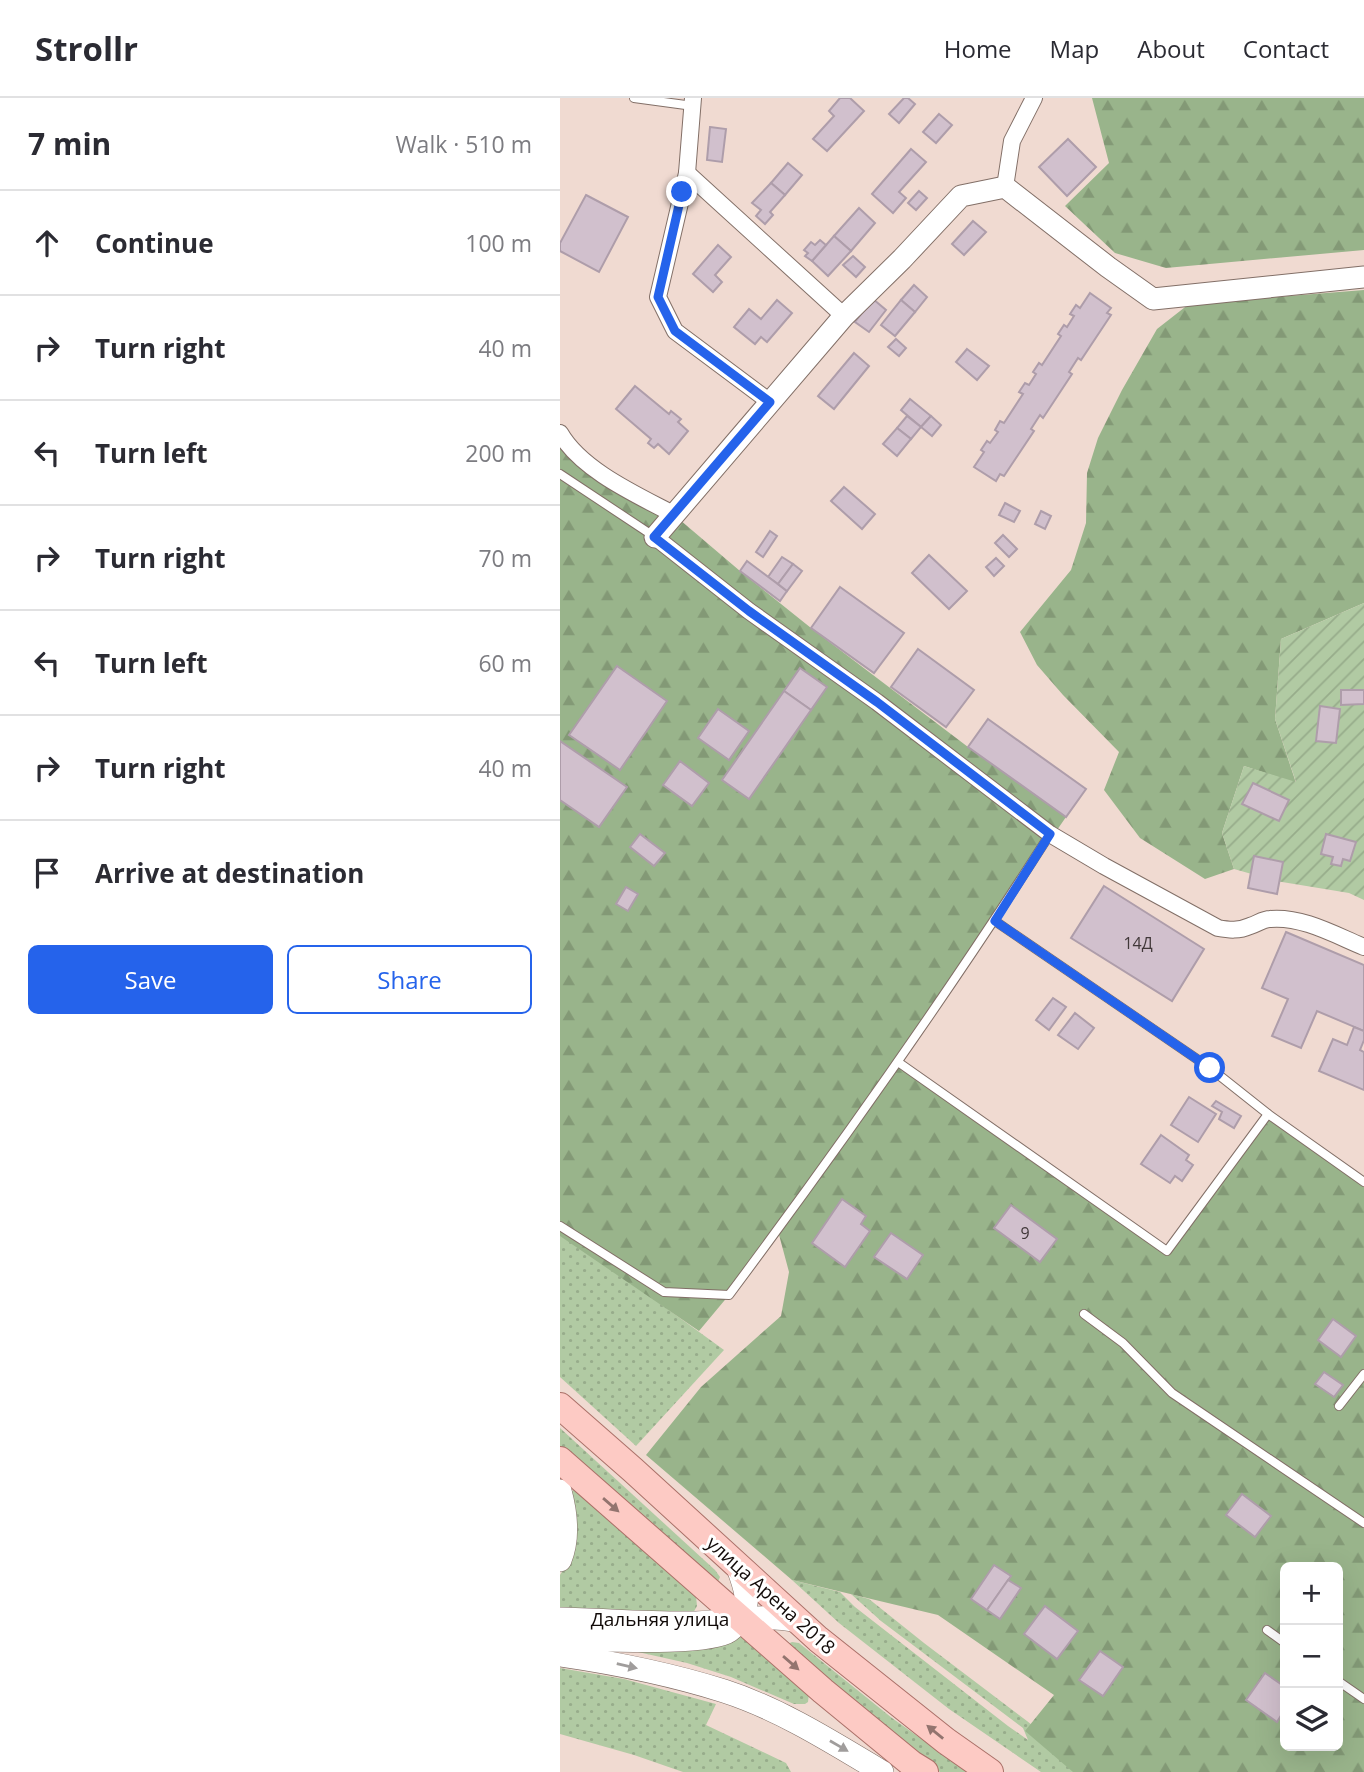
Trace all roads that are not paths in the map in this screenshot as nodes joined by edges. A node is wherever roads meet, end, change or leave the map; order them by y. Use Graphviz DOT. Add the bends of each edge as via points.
graph roads {
  1 [pos="634,98"];
  2 [pos="1034,98"];
  3 [pos="693,102"];
  4 [pos="687,173"];
  5 [pos="1006,187"];
  6 [pos="1364,276"];
  7 [pos="844,317"];
  8 [pos="770,402"];
  9 [pos="560,433"];
  10 [pos="560,474"];
  11 [pos="673,514"];
  12 [pos="654,537"];
  13 [pos="1050,834"];
  14 [pos="995,921"];
  15 [pos="1364,947"];
  16 [pos="898,1062"];
  17 [pos="1268,1114"];
  18 [pos="1364,1182"];
  19 [pos="560,1226"];
  20 [pos="1084,1314"];
  21 [pos="1364,1374"];
  22 [pos="560,1406"];
  23 [pos="1339,1406"];
  24 [pos="560,1460"];
  25 [pos="560,1491"];
  26 [pos="1364,1523"];
  27 [pos="560,1560"];
  28 [pos="738,1567"];
  29 [pos="740,1618"];
  30 [pos="560,1619"];
  31 [pos="798,1621"];
  32 [pos="1267,1630"];
  33 [pos="560,1639"];
  34 [pos="1280,1639"];
  35 [pos="560,1655"];
  36 [pos="1343,1684"];
  37 [pos="1364,1699"];
  38 [pos="882,1772"];
  39 [pos="925,1772"];
  40 [pos="990,1772"];
  1 -- 3 [label="lane"];
  2 -- 5 [label="street" via="1012,141"];
  3 -- 4 [label="street"];
  4 -- 7 [label="street"];
  4 -- 8 [label="street" via="658,297 675,331"];
  5 -- 6 [label="street" via="1153,299"];
  5 -- 7 [label="street" via="961,196"];
  7 -- 8 [label="street"];
  8 -- 11 [label="street"];
  9 -- 11 [label="street" via="565,443 606,478"];
  10 -- 12 [label="lane"];
  11 -- 12 [label="street"];
  12 -- 13 [label="street"];
  13 -- 14 [label="lane"];
  13 -- 15 [label="street" via="1218,928 1231,931 1266,919 1286,918"];
  14 -- 16 [label="lane"];
  14 -- 17 [label="lane" via="1210,1068"];
  16 -- 17 [label="lane" via="1167,1251"];
  16 -- 19 [label="lane" via="729,1295 664,1292"];
  17 -- 18 [label="lane"];
  20 -- 26 [label="lane" via="1123,1343 1172,1393"];
  21 -- 23 [label="lane"];
  22 -- 28 [label="main road, улица Арена 2018"];
  24 -- 29 [label="main road, улица Арена 2018, one-way"];
  25 -- 27 [label="main road" via="565,1510"];
  28 -- 29 [label="main road" via="746,1605"];
  28 -- 31 [label="main road, улица Арена 2018"];
  29 -- 30 [label="main road, Дальняя улица" via="696,1623"];
  29 -- 31 [label="main road"];
  29 -- 33 [label="main road, Дальняя улица" via="728,1632 696,1639"];
  29 -- 39 [label="main road, улица Арена 2018, one-way"];
  40 -- 31 [label="main road, улица Арена 2018, one-way"];
  32 -- 34 [label="lane"];
  35 -- 38 [label="main road, one-way" via="618,1663 726,1692 779,1714"];
  36 -- 37 [label="lane"];
}
